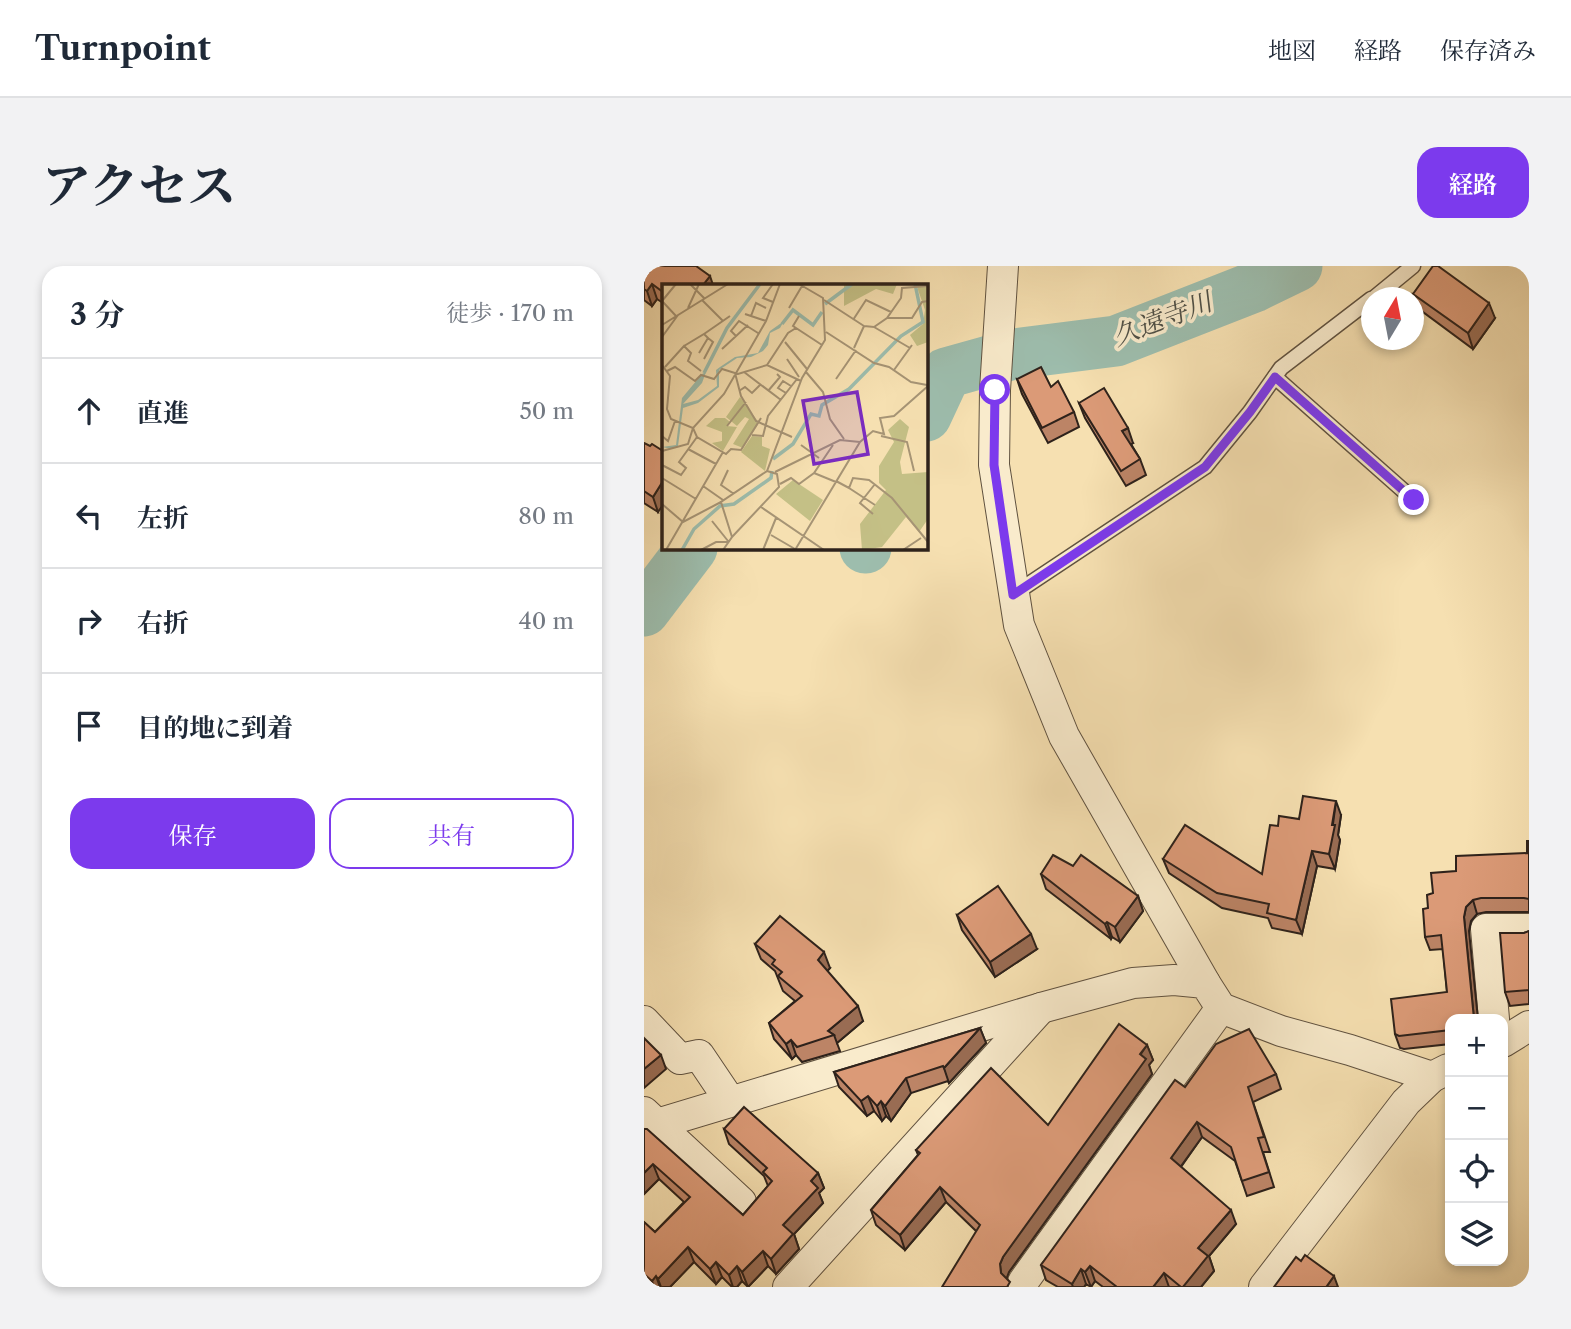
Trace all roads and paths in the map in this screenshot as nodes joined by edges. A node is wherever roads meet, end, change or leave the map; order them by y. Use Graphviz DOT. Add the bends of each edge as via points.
graph roads {
  1 [pos="1003,266"];
  2 [pos="1413,266"];
  3 [pos="1387,287"];
  4 [pos="1361,307"];
  5 [pos="1275,377"];
  6 [pos="1414,500"];
  7 [pos="1013,595"];
  8 [pos="1529,929"];
  9 [pos="1205,982"];
  10 [pos="1041,1008"];
  11 [pos="1220,1008"];
  12 [pos="1494,1014"];
  13 [pos="644,1021"];
  14 [pos="1529,1026"];
  15 [pos="1508,1039"];
  16 [pos="1441,1072"];
  17 [pos="730,1101"];
  18 [pos="648,1121"];
  19 [pos="741,1202"];
  20 [pos="1023,1283"];
  21 [pos="788,1287"];
  22 [pos="1264,1287"];
  1 -- 7 [label="street" via="994,465"];
  2 -- 3 [label="lane"];
  4 -- 5 [label="lane"];
  5 -- 6 [label="lane"];
  5 -- 7 [label="lane" via="1205,467"];
  7 -- 9 [label="street" via="1019,625 1064,736"];
  8 -- 12 [label="street" via="1486,929"];
  9 -- 10 [label="street" via="1133,983"];
  9 -- 11 [label="street"];
  10 -- 17 [label="street"];
  10 -- 21 [label="street"];
  11 -- 16 [label="street" via="1281,1031"];
  11 -- 20 [label="street"];
  13 -- 17 [label="street" via="680,1059 699,1055"];
  14 -- 15 [label="street"];
  16 -- 22 [label="street" via="1406,1102"];
  17 -- 18 [label="street"];
  18 -- 19 [label="street"];
}
